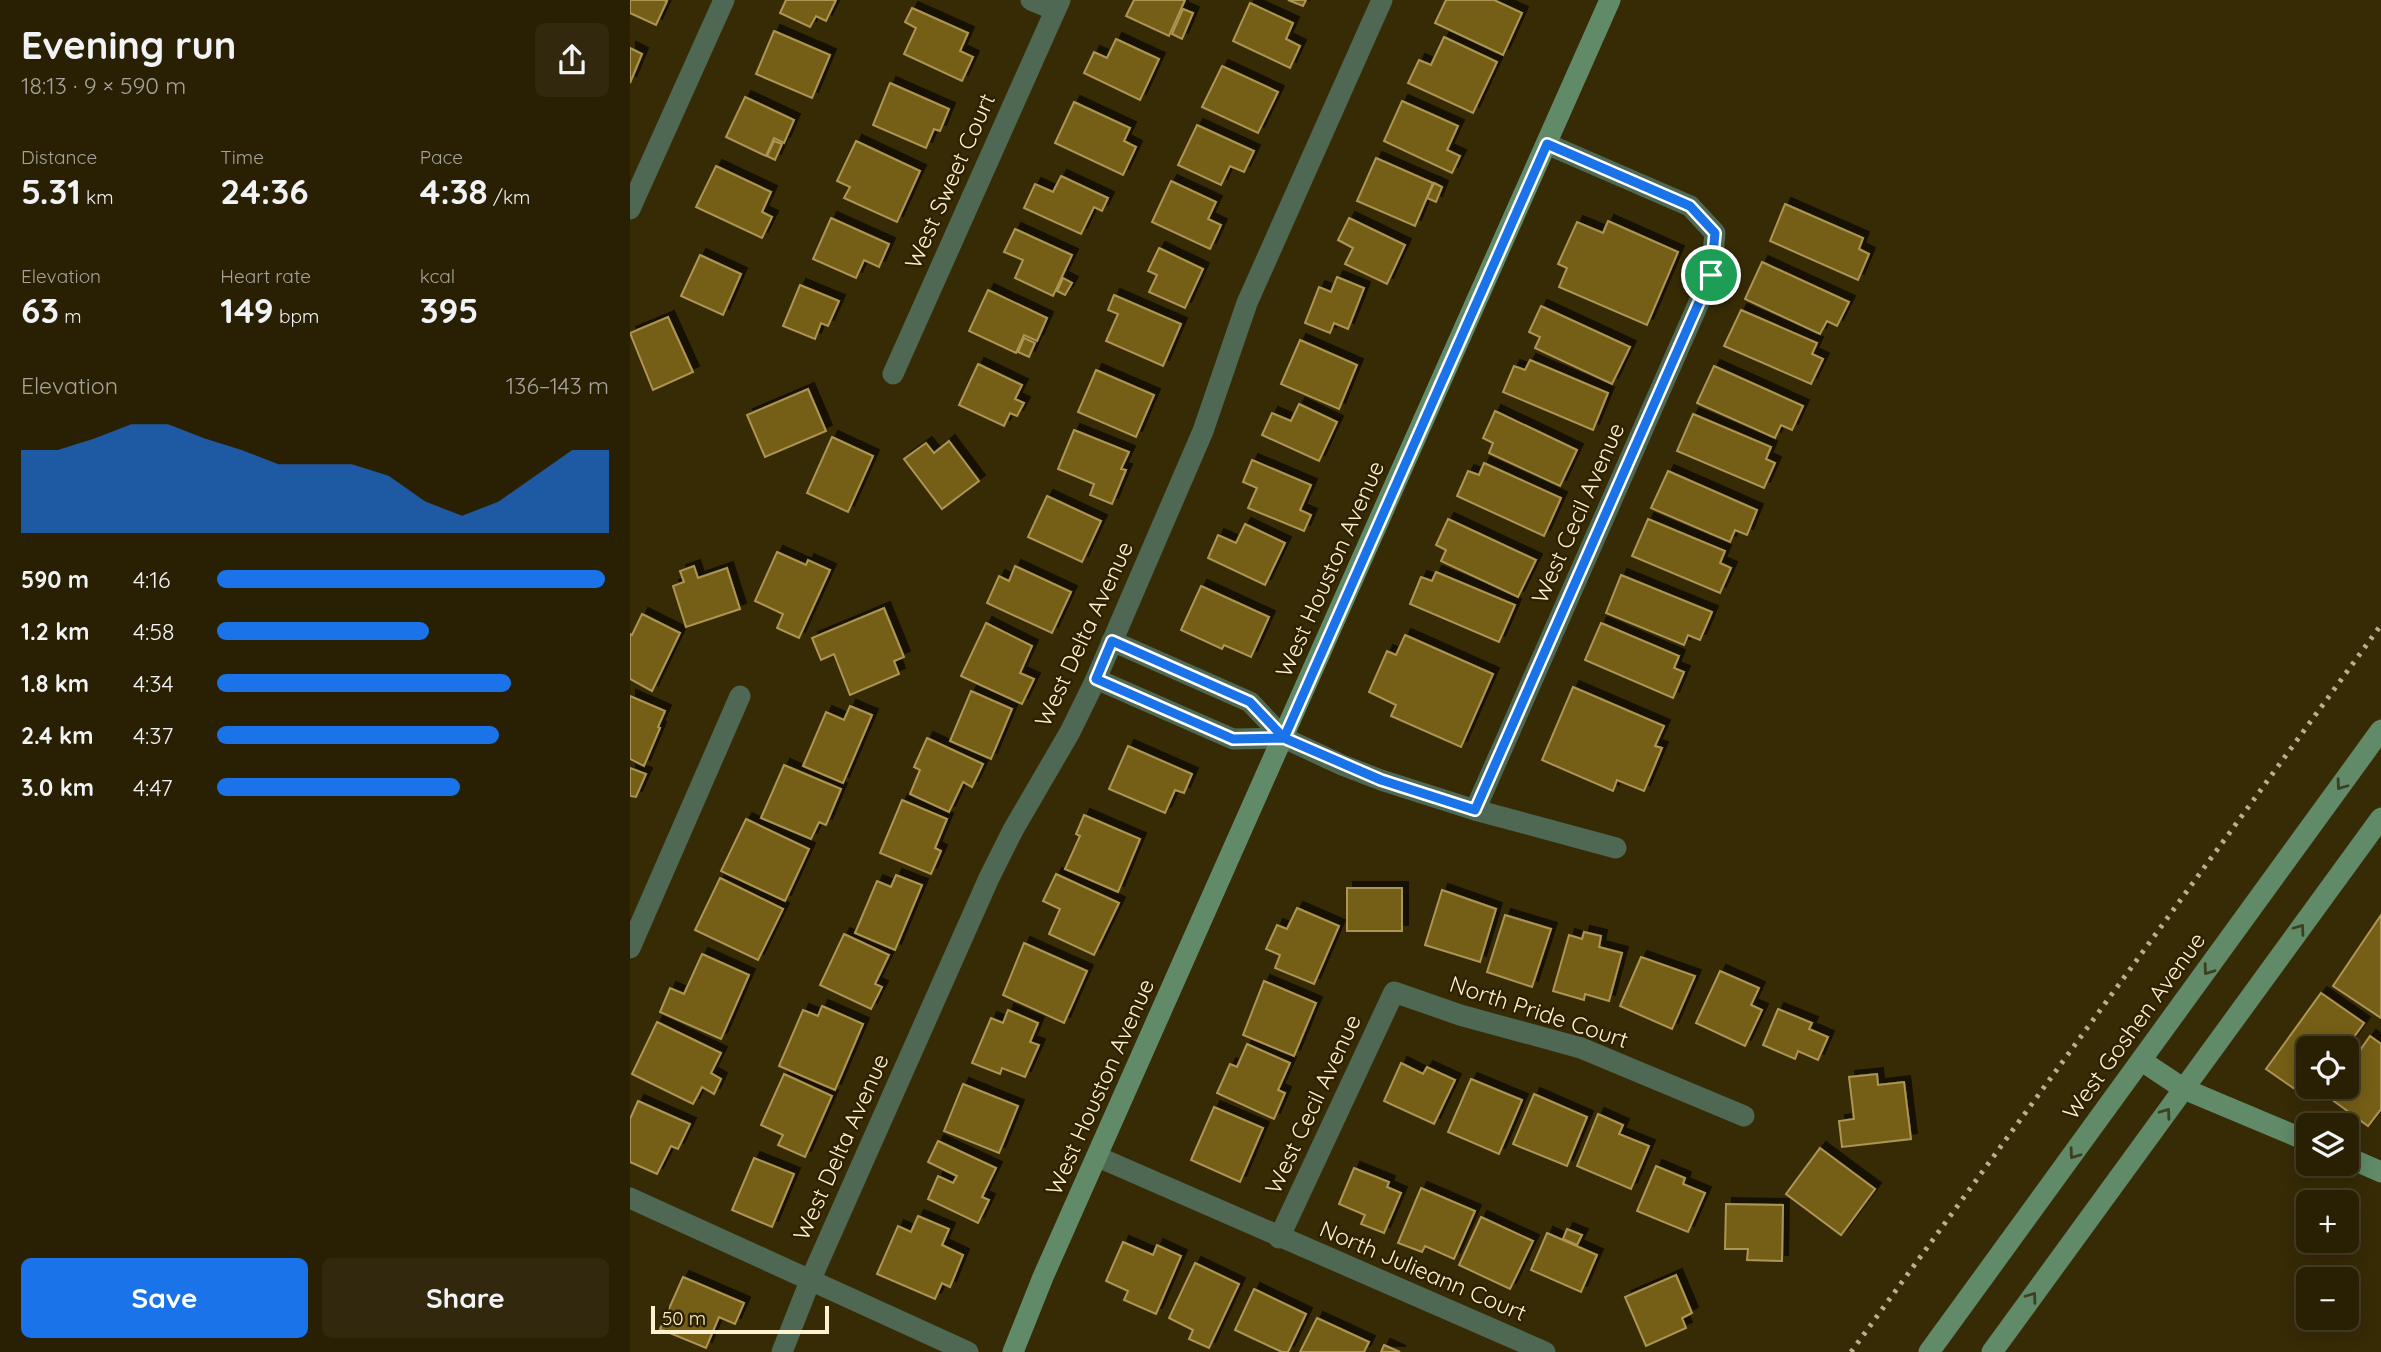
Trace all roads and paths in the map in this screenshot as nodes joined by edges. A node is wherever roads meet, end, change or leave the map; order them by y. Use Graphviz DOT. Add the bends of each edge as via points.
graph roads {
  1 [pos="724,0"];
  2 [pos="1031,0"];
  3 [pos="1382,0"];
  4 [pos="1610,0"];
  5 [pos="1057,5"];
  6 [pos="1547,144"];
  7 [pos="630,209"];
  8 [pos="893,373"];
  9 [pos="1112,641"];
  10 [pos="1096,679"];
  11 [pos="740,696"];
  12 [pos="2381,730"];
  13 [pos="1284,738"];
  14 [pos="1475,810"];
  15 [pos="2381,818"];
  16 [pos="1616,848"];
  17 [pos="630,948"];
  18 [pos="1394,992"];
  19 [pos="2142,1061"];
  20 [pos="2184,1089"];
  21 [pos="1744,1116"];
  22 [pos="2296,1136"];
  23 [pos="1098,1157"];
  24 [pos="2359,1162"];
  25 [pos="2381,1172"];
  26 [pos="630,1198"];
  27 [pos="1279,1238"];
  28 [pos="810,1281"];
  29 [pos="782,1352"];
  30 [pos="968,1352"];
  31 [pos="1013,1352"];
  32 [pos="1545,1352"];
  33 [pos="1929,1352"];
  34 [pos="1992,1352"];
  1 -- 7 [label="street"];
  2 -- 5 [label="street"];
  3 -- 9 [label="street, West Delta Avenue" via="1247,303 1203,431"];
  4 -- 6 [label="street, West Houston Avenue"];
  5 -- 8 [label="street, West Sweet Court"];
  6 -- 13 [label="street, West Houston Avenue"];
  6 -- 14 [label="street, West Cecil Avenue" via="1690,206 1715,233 1711,275"];
  9 -- 10 [label="street, West Delta Avenue"];
  9 -- 13 [label="street" via="1250,702"];
  10 -- 13 [label="street" via="1233,739"];
  10 -- 28 [label="street, West Delta Avenue" via="989,878"];
  11 -- 17 [label="street"];
  12 -- 19 [label="street, West Goshen Avenue, one-way"];
  13 -- 14 [label="street" via="1381,780"];
  13 -- 23 [label="street, West Houston Avenue"];
  14 -- 16 [label="street"];
  20 -- 15 [label="street, one-way"];
  18 -- 21 [label="street, North Pride Court" via="1460,1016 1581,1048"];
  18 -- 27 [label="street, West Cecil Avenue"];
  19 -- 20 [label="street"];
  19 -- 33 [label="street, West Goshen Avenue, one-way"];
  20 -- 22 [label="street"];
  34 -- 20 [label="street, one-way"];
  23 -- 27 [label="street, North Julieann Court"];
  23 -- 31 [label="street, West Houston Avenue"];
  24 -- 25 [label="street"];
  26 -- 28 [label="street"];
  27 -- 32 [label="street, North Julieann Court"];
  28 -- 29 [label="street, West Delta Avenue"];
  28 -- 30 [label="street"];
}
